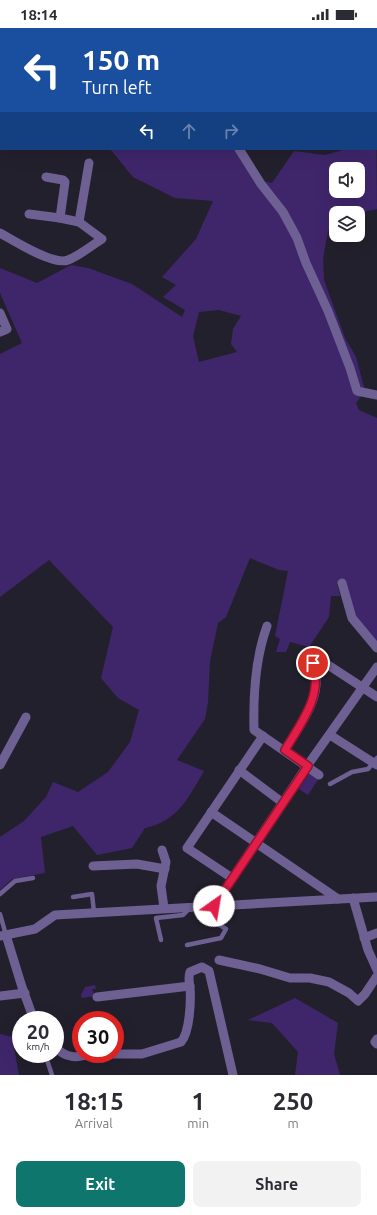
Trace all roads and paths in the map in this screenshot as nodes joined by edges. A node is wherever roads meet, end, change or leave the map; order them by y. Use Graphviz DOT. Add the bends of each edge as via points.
graph roads {
  1 [pos="240,150"];
  2 [pos="88,163"];
  3 [pos="46,177"];
  4 [pos="29,214"];
  5 [pos="60,218"];
  6 [pos="79,222"];
  7 [pos="0,233"];
  8 [pos="0,312"];
  9 [pos="0,332"];
  10 [pos="377,395"];
  11 [pos="342,583"];
  12 [pos="267,626"];
  13 [pos="377,648"];
  14 [pos="306,654"];
  15 [pos="322,661"];
  16 [pos="377,667"];
  17 [pos="363,687"];
  18 [pos="377,697"];
  19 [pos="26,717"];
  20 [pos="330,735"];
  21 [pos="263,736"];
  22 [pos="285,750"];
  23 [pos="376,762"];
  24 [pos="0,765"];
  25 [pos="308,766"];
  26 [pos="239,770"];
  27 [pos="320,775"];
  28 [pos="330,784"];
  29 [pos="283,803"];
  30 [pos="211,812"];
  31 [pos="256,843"];
  32 [pos="162,850"];
  33 [pos="93,866"];
  34 [pos="165,869"];
  35 [pos="33,878"];
  36 [pos="232,878"];
  37 [pos="0,894"];
  38 [pos="73,897"];
  39 [pos="376,897"];
  40 [pos="353,898"];
  41 [pos="338,899"];
  42 [pos="214,906"];
  43 [pos="192,907"];
  44 [pos="164,908"];
  45 [pos="94,912"];
  46 [pos="0,914"];
  47 [pos="377,932"];
  48 [pos="3,936"];
  49 [pos="364,938"];
  50 [pos="161,940"];
  51 [pos="187,945"];
  52 [pos="219,960"];
  53 [pos="377,970"];
  54 [pos="377,976"];
  55 [pos="190,986"];
  56 [pos="25,993"];
  57 [pos="0,996"];
  58 [pos="97,997"];
  59 [pos="31,1011"];
  60 [pos="377,1039"];
  61 [pos="377,1044"];
  62 [pos="124,1054"];
  63 [pos="48,1063"];
  64 [pos="52,1075"];
  65 [pos="233,1075"];
  1 -- 10 [label="street" via="294,232 328,310 357,391"];
  2 -- 6 [label="street"];
  3 -- 5 [label="street" via="65,182"];
  4 -- 5 [label="street"];
  5 -- 6 [label="street"];
  6 -- 7 [label="street" via="102,239 67,261 51,259"];
  8 -- 9 [label="street" via="7,329"];
  11 -- 13 [label="street" via="352,618"];
  12 -- 21 [label="street" via="259,655 253,705 254,730"];
  14 -- 22 [label="street" via="313,663 317,684 311,707"];
  15 -- 17 [label="street"];
  16 -- 17 [label="street"];
  17 -- 18 [label="street"];
  17 -- 20 [label="street"];
  19 -- 24 [label="street"];
  20 -- 23 [label="street"];
  20 -- 25 [label="street"];
  21 -- 22 [label="street"];
  21 -- 26 [label="street"];
  22 -- 25 [label="street"];
  23 -- 28 [label="lane" via="368,769 352,772"];
  25 -- 27 [label="street"];
  25 -- 29 [label="street"];
  26 -- 29 [label="street"];
  26 -- 30 [label="street"];
  29 -- 31 [label="street"];
  30 -- 31 [label="street"];
  30 -- 36 [label="street" via="186,848"];
  31 -- 36 [label="street"];
  31 -- 41 [label="street"];
  32 -- 34 [label="street" via="166,862"];
  33 -- 34 [label="street" via="137,864"];
  34 -- 44 [label="street" via="162,886"];
  35 -- 37 [label="lane" via="15,881"];
  36 -- 42 [label="street"];
  38 -- 45 [label="lane" via="92,894"];
  39 -- 40 [label="street"];
  40 -- 41 [label="street"];
  40 -- 49 [label="street"];
  41 -- 42 [label="street"];
  42 -- 43 [label="street"];
  43 -- 44 [label="street"];
  43 -- 50 [label="lane" via="183,915 156,918"];
  43 -- 51 [label="lane" via="226,929 221,938"];
  44 -- 45 [label="street"];
  45 -- 48 [label="street" via="55,915 36,929"];
  46 -- 48 [label="lane"];
  47 -- 49 [label="street"];
  48 -- 56 [label="street"];
  49 -- 53 [label="street"];
  52 -- 54 [label="street" via="290,978 310,978 329,982 358,1001"];
  55 -- 58 [label="street"];
  55 -- 62 [label="street" via="186,1030 181,1042 142,1054"];
  55 -- 65 [label="street" via="190,972 202,967 209,971"];
  56 -- 57 [label="street"];
  56 -- 59 [label="street"];
  60 -- 61 [label="street"];
  63 -- 64 [label="lane"];
}
